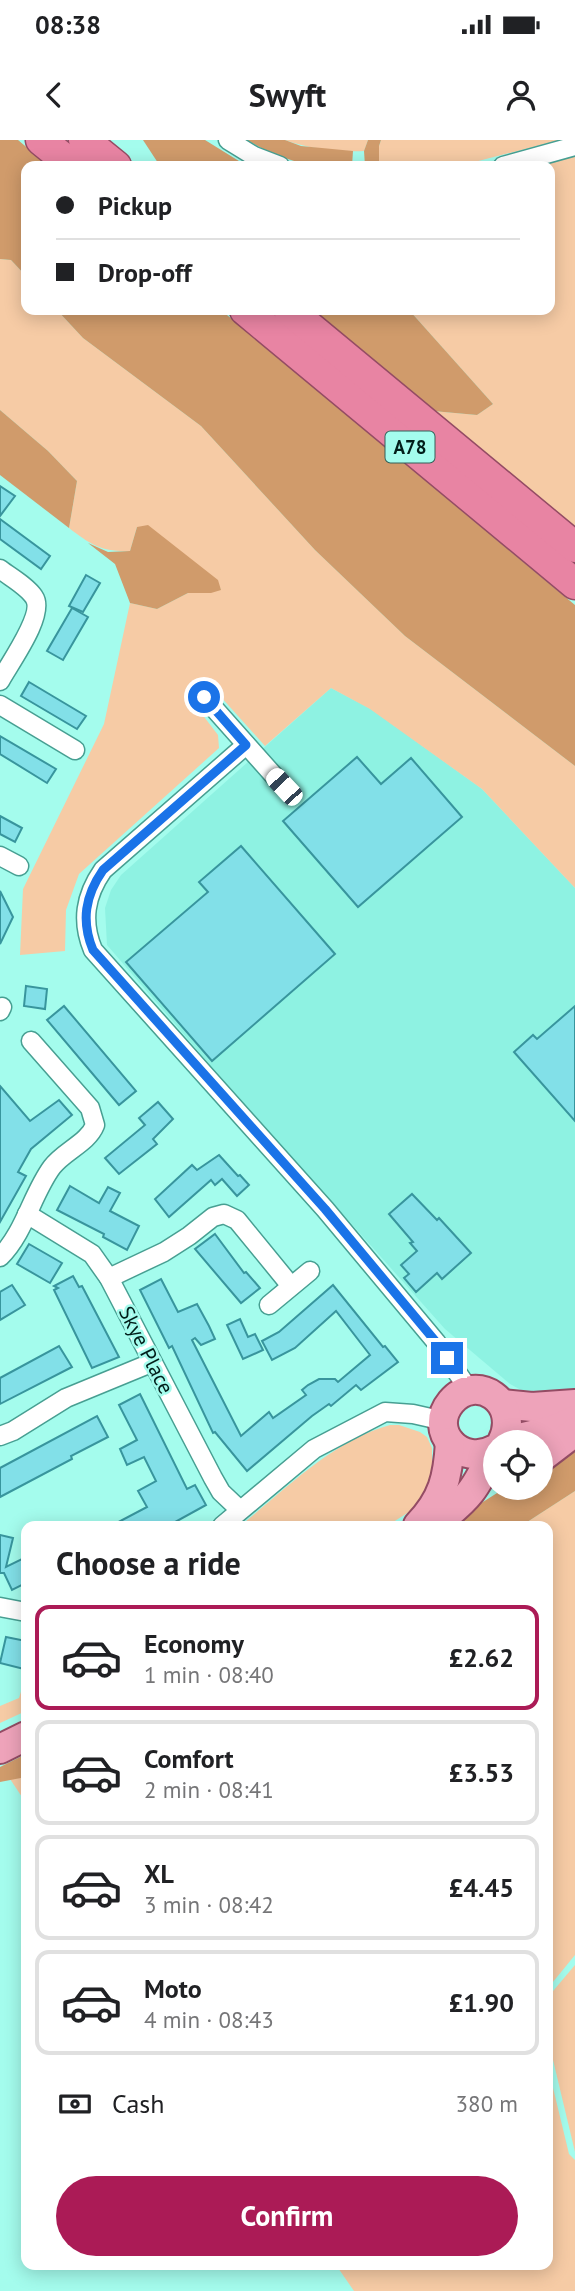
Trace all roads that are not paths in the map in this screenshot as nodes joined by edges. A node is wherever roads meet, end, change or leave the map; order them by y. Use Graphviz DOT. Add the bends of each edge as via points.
graph roads {
  1 [pos="41,140"];
  2 [pos="84,140"];
  3 [pos="228,140"];
  4 [pos="575,146"];
  5 [pos="67,161"];
  6 [pos="110,161"];
  7 [pos="267,161"];
  8 [pos="521,161"];
  9 [pos="252,315"];
  10 [pos="295,315"];
  11 [pos="575,547"];
  12 [pos="0,569"];
  13 [pos="575,584"];
  14 [pos="0,681"];
  15 [pos="204,697"];
  16 [pos="0,705"];
  17 [pos="246,745"];
  18 [pos="75,750"];
  19 [pos="284,787"];
  20 [pos="0,856"];
  21 [pos="19,866"];
  22 [pos="30,1041"];
  23 [pos="27,1214"];
  24 [pos="0,1256"];
  25 [pos="310,1271"];
  26 [pos="109,1278"];
  27 [pos="291,1286"];
  28 [pos="269,1305"];
  29 [pos="151,1363"];
  30 [pos="470,1391"];
  31 [pos="502,1404"];
  32 [pos="575,1404"];
  33 [pos="575,1420"];
  34 [pos="507,1430"];
  35 [pos="552,1430"];
  36 [pos="447,1432"];
  37 [pos="575,1432"];
  38 [pos="0,1436"];
  39 [pos="553,1449"];
  40 [pos="483,1453"];
  41 [pos="483,1474"];
  42 [pos="483,1496"];
  43 [pos="240,1510"];
  44 [pos="228,1521"];
  45 [pos="429,1521"];
  46 [pos="434,1521"];
  47 [pos="436,1521"];
  48 [pos="0,1607"];
  49 [pos="21,1611"];
  50 [pos="21,1739"];
  51 [pos="0,1749"];
  1 -- 5 [label="highway"];
  2 -- 6 [label="highway"];
  3 -- 7 [label="street"];
  4 -- 8 [label="street"];
  9 -- 13 [label="highway, A78"];
  10 -- 11 [label="highway, A78"];
  12 -- 14 [label="street" via="33,595 37,608"];
  15 -- 17 [label="street"];
  16 -- 18 [label="street"];
  17 -- 19 [label="street"];
  17 -- 30 [label="street" via="103,870 86,907 87,935 93,950 325,1209 436,1342"];
  20 -- 21 [label="street"];
  22 -- 23 [label="street" via="90,1108 95,1125 52,1168"];
  23 -- 24 [label="street"];
  23 -- 26 [label="street, Skye Place" via="92,1254"];
  25 -- 27 [label="street"];
  26 -- 27 [label="street" via="164,1252 223,1214 237,1220"];
  26 -- 29 [label="street, Skye Place"];
  27 -- 28 [label="street"];
  29 -- 38 [label="street" via="66,1398"];
  29 -- 43 [label="street, Skye Place" via="212,1479"];
  30 -- 31 [label="main road" via="488,1393"];
  30 -- 36 [label="main road" via="446,1411"];
  31 -- 32 [label="main road"];
  31 -- 34 [label="main road"];
  33 -- 35 [label="main road"];
  36 -- 40 [label="main road" via="457,1449 475,1456"];
  36 -- 43 [label="street" via="406,1412 385,1412 314,1449"];
  36 -- 45 [label="main road" via="444,1484"];
  37 -- 39 [label="main road"];
  41 -- 46 [label="main road" via="461,1504"];
  42 -- 47 [label="main road"];
  43 -- 44 [label="street"];
  48 -- 49 [label="street"];
  50 -- 51 [label="main road"];
}
